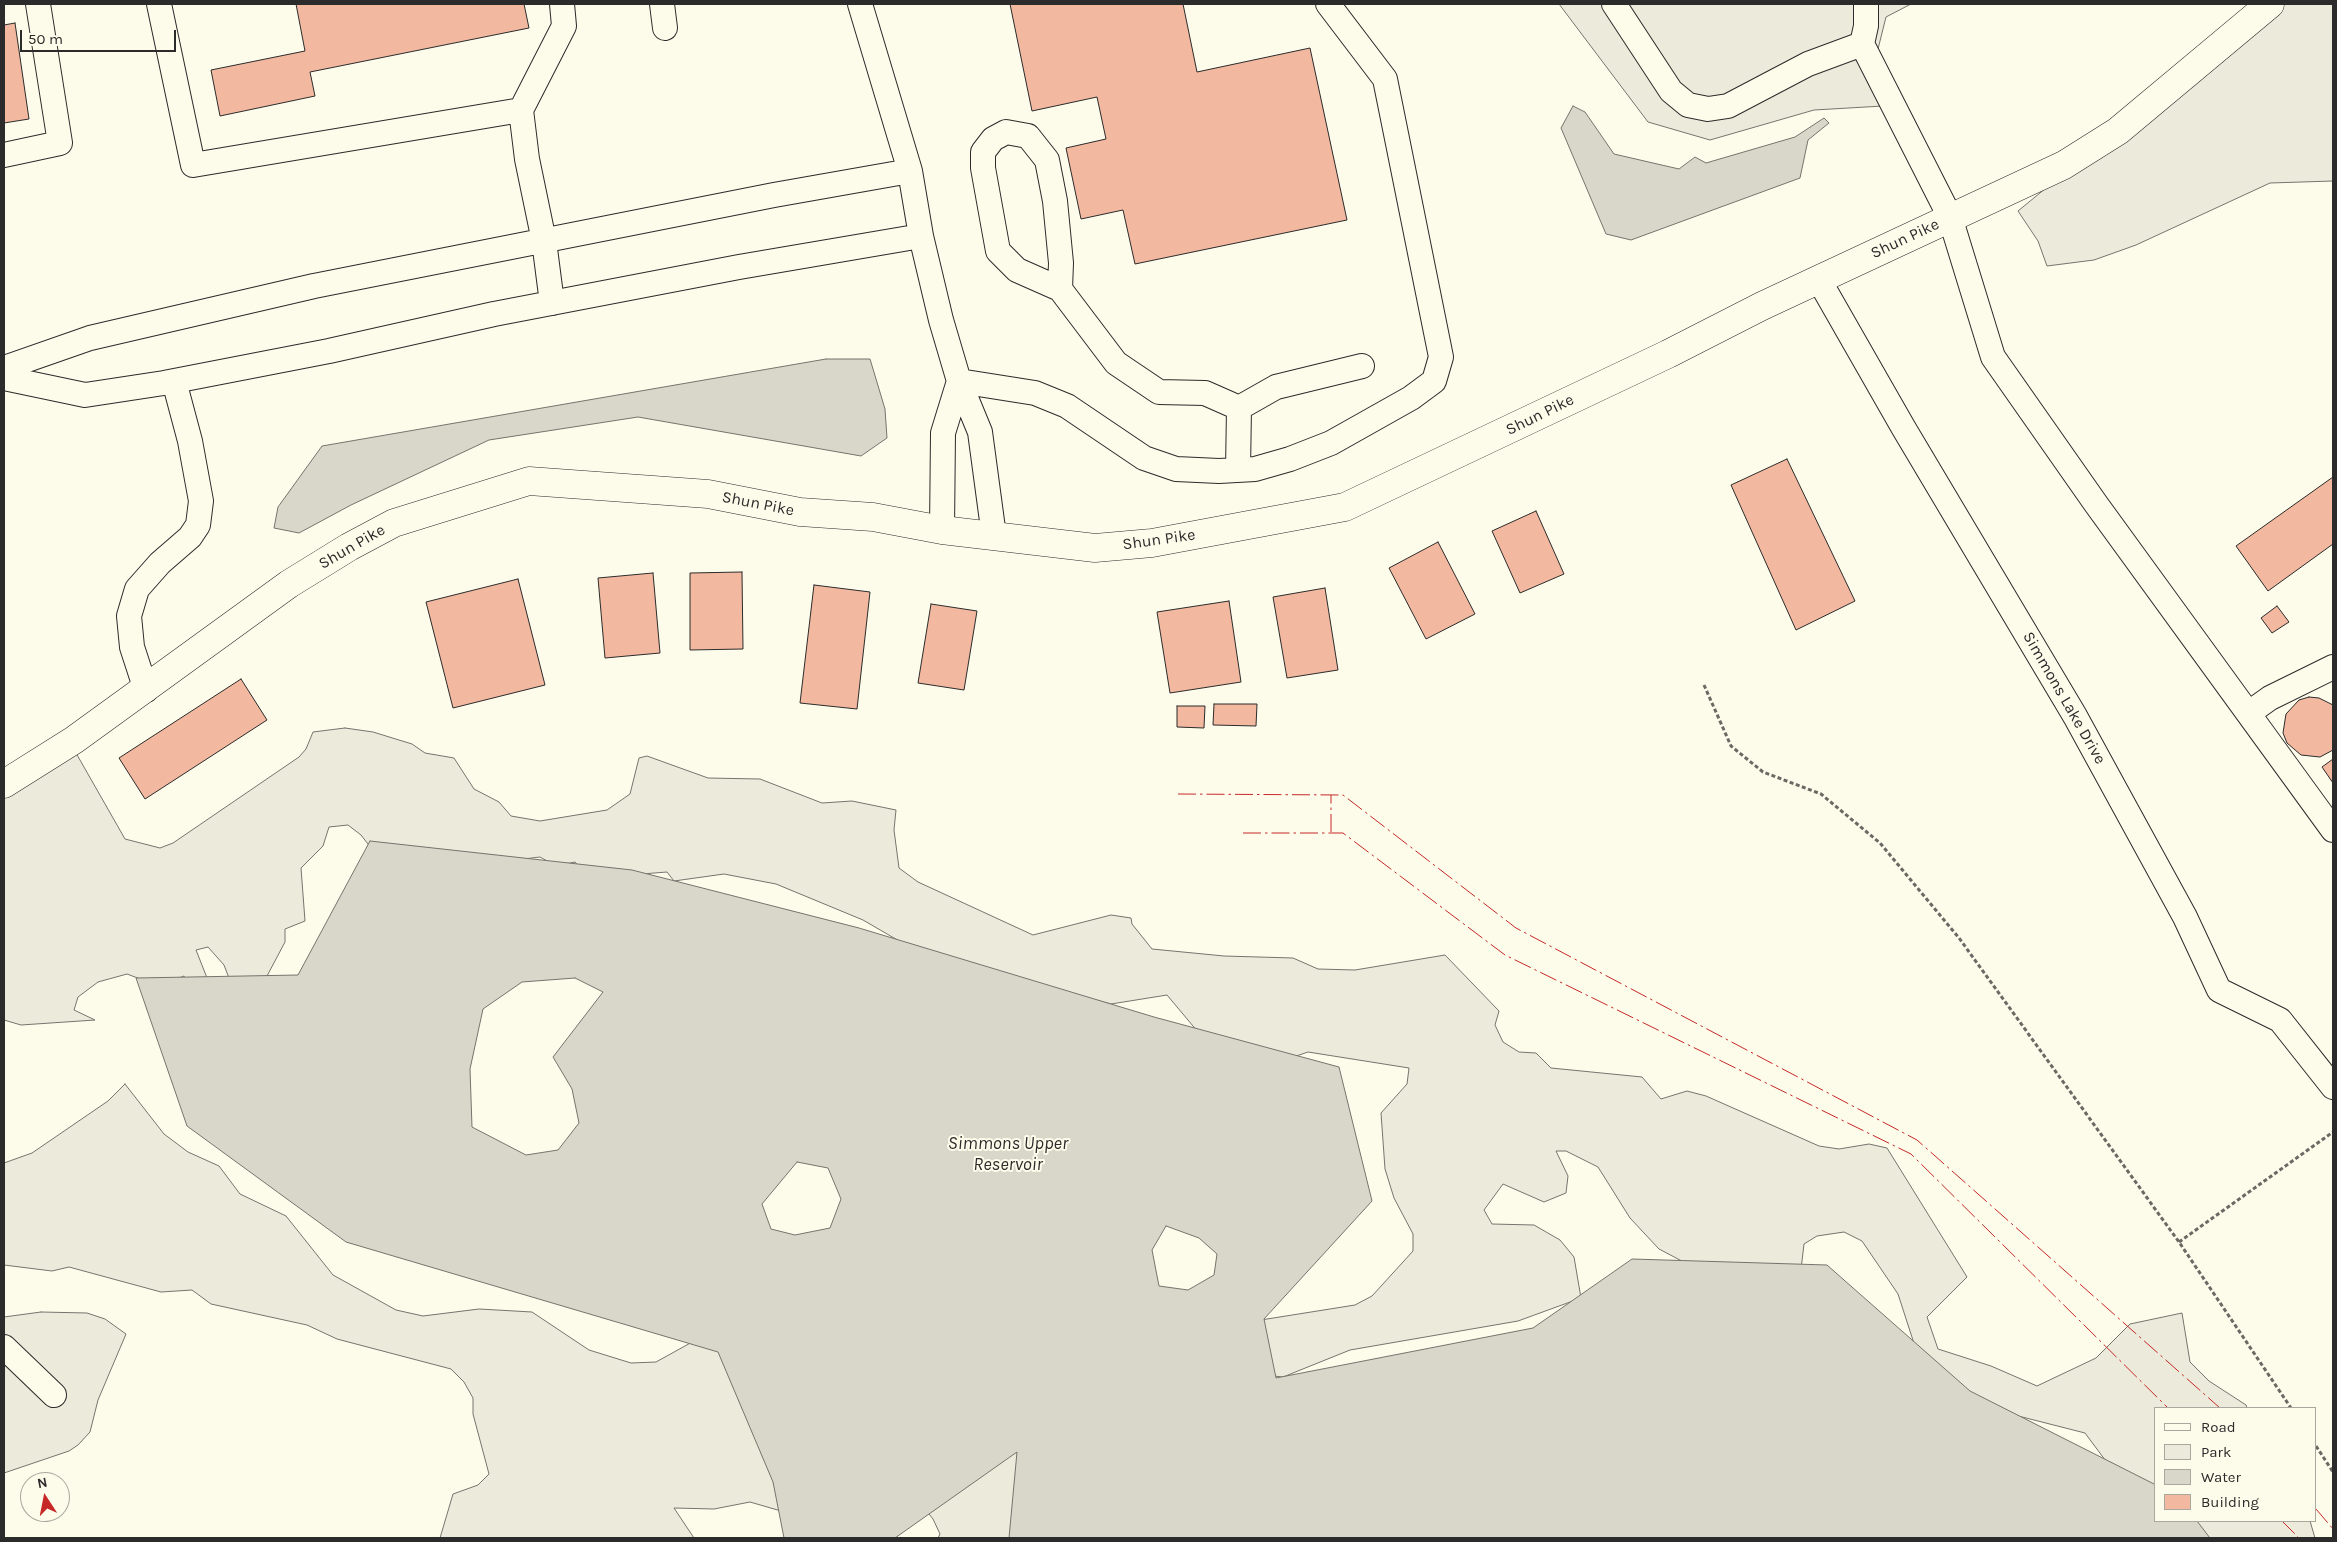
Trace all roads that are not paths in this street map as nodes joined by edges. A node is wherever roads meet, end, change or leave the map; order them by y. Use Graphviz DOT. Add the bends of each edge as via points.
graph roads {
  1 [pos="38,4"];
  2 [pos="159,4"];
  3 [pos="562,4"];
  4 [pos="662,4"];
  5 [pos="860,4"];
  6 [pos="1328,4"];
  7 [pos="1614,4"];
  8 [pos="1866,4"];
  9 [pos="2270,4"];
  10 [pos="665,28"];
  11 [pos="1862,44"];
  12 [pos="522,110"];
  13 [pos="4,155"];
  14 [pos="910,171"];
  15 [pos="1950,217"];
  16 [pos="921,236"];
  17 [pos="544,241"];
  18 [pos="1819,280"];
  19 [pos="1060,289"];
  20 [pos="552,303"];
  21 [pos="1362,366"];
  22 [pos="4,368"];
  23 [pos="4,378"];
  24 [pos="174,381"];
  25 [pos="959,381"];
  26 [pos="1239,408"];
  27 [pos="1238,470"];
  28 [pos="942,530"];
  29 [pos="994,536"];
  30 [pos="2333,666"];
  31 [pos="146,690"];
  32 [pos="2249,713"];
  33 [pos="4,784"];
  34 [pos="2333,830"];
  35 [pos="2333,1087"];
  36 [pos="4,1347"];
  37 [pos="54,1395"];
  1 -- 13 [label="street" via="60,144"];
  2 -- 12 [label="street" via="193,165"];
  3 -- 12 [label="street" via="564,26"];
  4 -- 10 [label="street"];
  5 -- 14 [label="street"];
  6 -- 27 [label="street" via="1385,79 1441,357 1434,381 1411,398 1331,443 1290,459 1255,469"];
  7 -- 11 [label="street" via="1671,91 1688,104 1708,109 1728,106 1808,64"];
  8 -- 11 [label="street"];
  9 -- 15 [label="main road, Shun Pike" via="2118,131 2064,165"];
  11 -- 15 [label="street"];
  12 -- 17 [label="street" via="527,159"];
  14 -- 16 [label="street"];
  14 -- 17 [label="street"];
  15 -- 18 [label="main road, Shun Pike"];
  15 -- 32 [label="street" via="1993,357"];
  16 -- 20 [label="street"];
  16 -- 25 [label="street" via="940,320"];
  17 -- 20 [label="street"];
  17 -- 22 [label="street" via="314,286 90,338"];
  18 -- 29 [label="main road, Shun Pike" via="1345,507 1142,544 1095,548"];
  18 -- 35 [label="street, Simmons Lake Drive" via="2075,716 2185,916 2219,990 2280,1020"];
  19 -- 19 [label="street" via="1017,270 998,251 983,152 993,139 1006,132 1028,136 1047,160 1055,201"];
  19 -- 26 [label="street" via="1116,363 1159,392 1205,393"];
  20 -- 24 [label="street"];
  21 -- 26 [label="street" via="1276,387"];
  23 -- 24 [label="street" via="85,395"];
  24 -- 31 [label="street" via="201,501 198,525 137,589 129,616 132,647"];
  25 -- 27 [label="street" via="1035,393 1067,406 1144,458 1176,469"];
  25 -- 28 [label="street" via="943,433"];
  25 -- 29 [label="street" via="980,432"];
  26 -- 27 [label="street"];
  28 -- 29 [label="main road, Shun Pike"];
  28 -- 31 [label="main road, Shun Pike" via="874,517 800,512 708,494 529,481 394,523 349,547 289,584"];
  30 -- 32 [label="street" via="2270,698"];
  31 -- 33 [label="main road, Shun Pike"];
  32 -- 34 [label="street"];
  36 -- 37 [label="street"];
}
